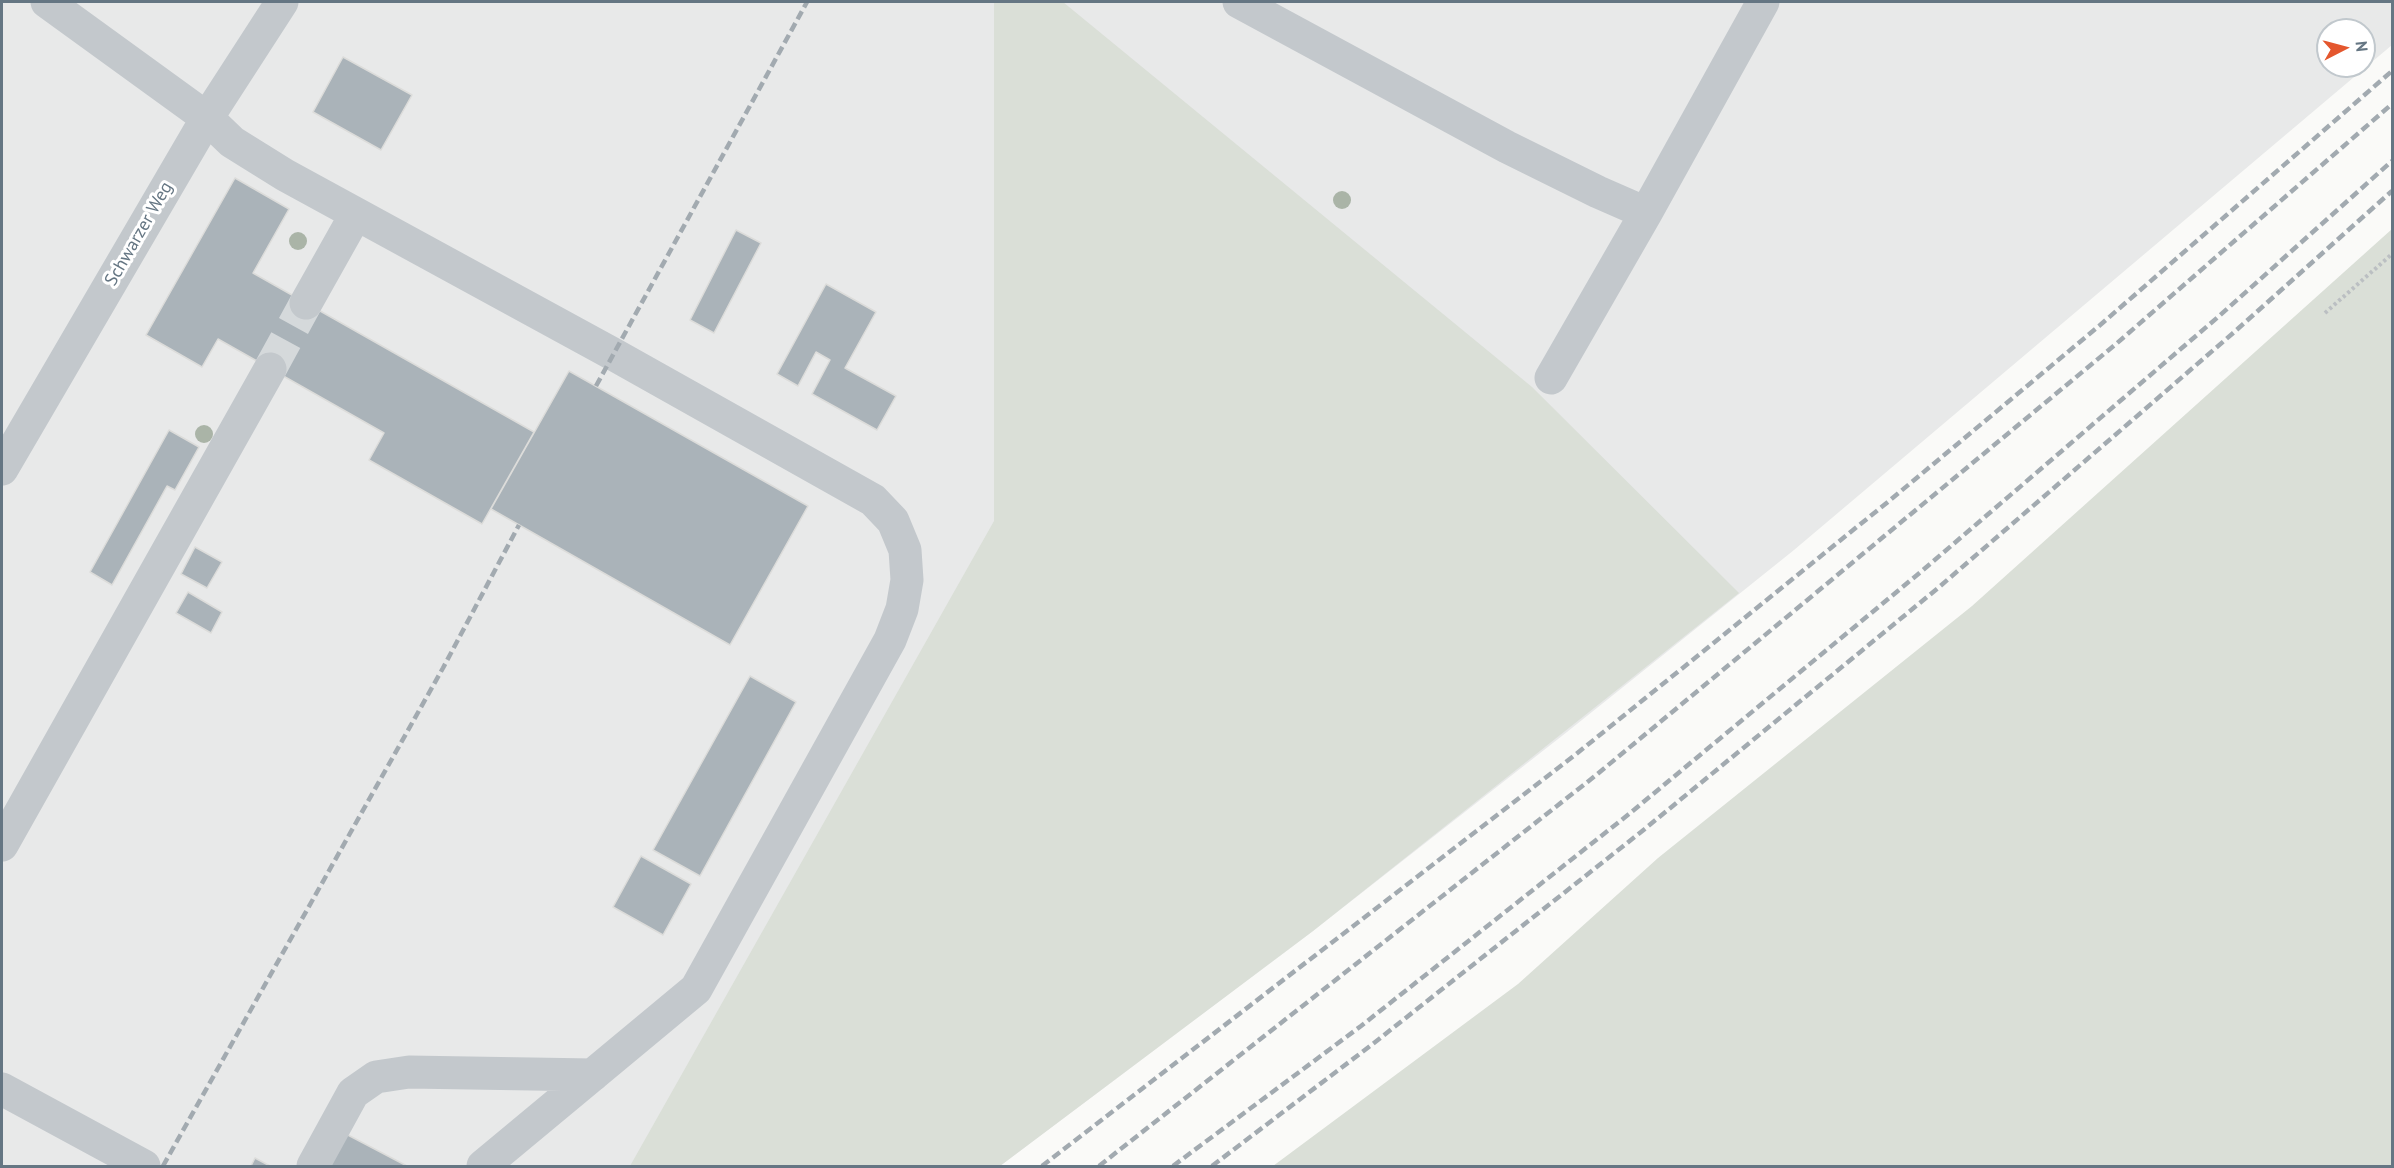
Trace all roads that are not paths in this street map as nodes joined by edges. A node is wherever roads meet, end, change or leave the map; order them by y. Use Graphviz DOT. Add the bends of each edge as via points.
graph roads {
  1 [pos="48,2"];
  2 [pos="282,2"];
  3 [pos="1239,2"];
  4 [pos="1763,2"];
  5 [pos="207,118"];
  6 [pos="1646,213"];
  7 [pos="356,214"];
  8 [pos="306,303"];
  9 [pos="270,369"];
  10 [pos="1551,378"];
  11 [pos="2,469"];
  12 [pos="2,845"];
  13 [pos="593,1075"];
  14 [pos="2,1089"];
  15 [pos="144,1167"];
  16 [pos="313,1167"];
  17 [pos="483,1167"];
  1 -- 5 [label="lane"];
  2 -- 5 [label="lane, Schwarzer Weg"];
  3 -- 6 [label="lane" via="1507,147"];
  4 -- 6 [label="lane"];
  5 -- 7 [label="lane" via="232,142"];
  5 -- 11 [label="lane, Schwarzer Weg"];
  6 -- 10 [label="lane"];
  7 -- 8 [label="lane"];
  7 -- 13 [label="lane" via="873,500 892,521 905,550 907,580 891,640 696,989"];
  9 -- 12 [label="lane"];
  13 -- 16 [label="lane" via="409,1072 376,1077 353,1093"];
  13 -- 17 [label="lane"];
  14 -- 15 [label="lane"];
}
